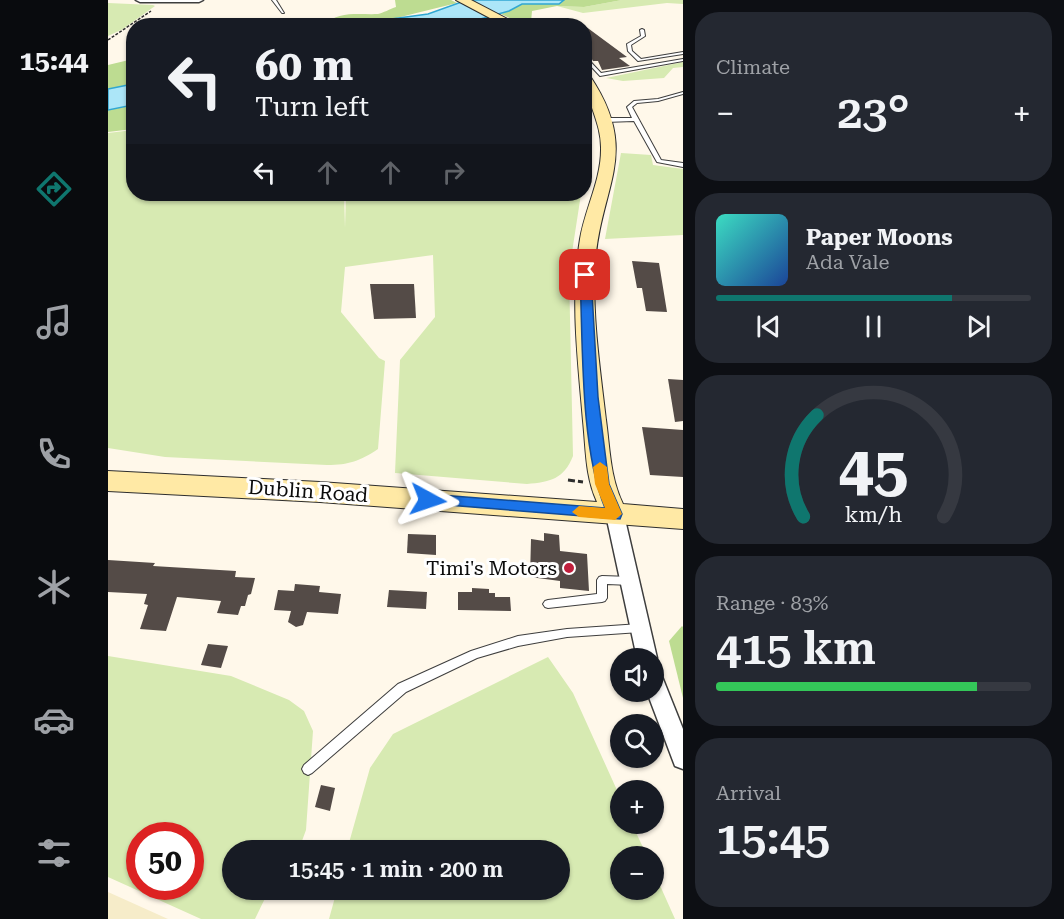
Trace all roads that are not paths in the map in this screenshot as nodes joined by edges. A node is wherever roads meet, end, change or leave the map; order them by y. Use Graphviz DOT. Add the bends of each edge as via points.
graph roads {
  1 [pos="140,0"];
  2 [pos="199,0"];
  3 [pos="274,0"];
  4 [pos="462,0"];
  5 [pos="162,1"];
  6 [pos="283,12"];
  7 [pos="500,18"];
  8 [pos="642,30"];
  9 [pos="683,53"];
  10 [pos="640,60"];
  11 [pos="683,60"];
  12 [pos="592,65"];
  13 [pos="647,66"];
  14 [pos="592,91"];
  15 [pos="683,93"];
  16 [pos="636,119"];
  17 [pos="605,120"];
  18 [pos="683,165"];
  19 [pos="108,481"];
  20 [pos="615,514"];
  21 [pos="683,519"];
  22 [pos="631,581"];
  23 [pos="548,604"];
  24 [pos="640,628"];
  25 [pos="645,648"];
  26 [pos="662,702"];
  27 [pos="683,758"];
  28 [pos="308,769"];
  1 -- 5 [label="street"];
  2 -- 5 [label="street"];
  3 -- 6 [label="lane"];
  4 -- 7 [label="main road"];
  8 -- 10 [label="lane" via="643,36 629,44 630,51"];
  9 -- 10 [label="lane"];
  10 -- 13 [label="lane"];
  11 -- 13 [label="lane"];
  12 -- 13 [label="lane" via="600,75"];
  14 -- 17 [label="main road"];
  15 -- 16 [label="lane" via="636,102 629,107"];
  16 -- 17 [label="lane"];
  16 -- 18 [label="lane" via="659,161"];
  17 -- 20 [label="main road" via="608,175 588,246 585,288 602,484"];
  19 -- 20 [label="main road, Dublin Road"];
  20 -- 21 [label="main road, Dublin Road"];
  20 -- 22 [label="street"];
  22 -- 23 [label="lane" via="602,580 602,598"];
  22 -- 24 [label="street"];
  24 -- 25 [label="street"];
  24 -- 28 [label="lane" via="557,635 475,654 402,688"];
  26 -- 27 [label="street"];
}
